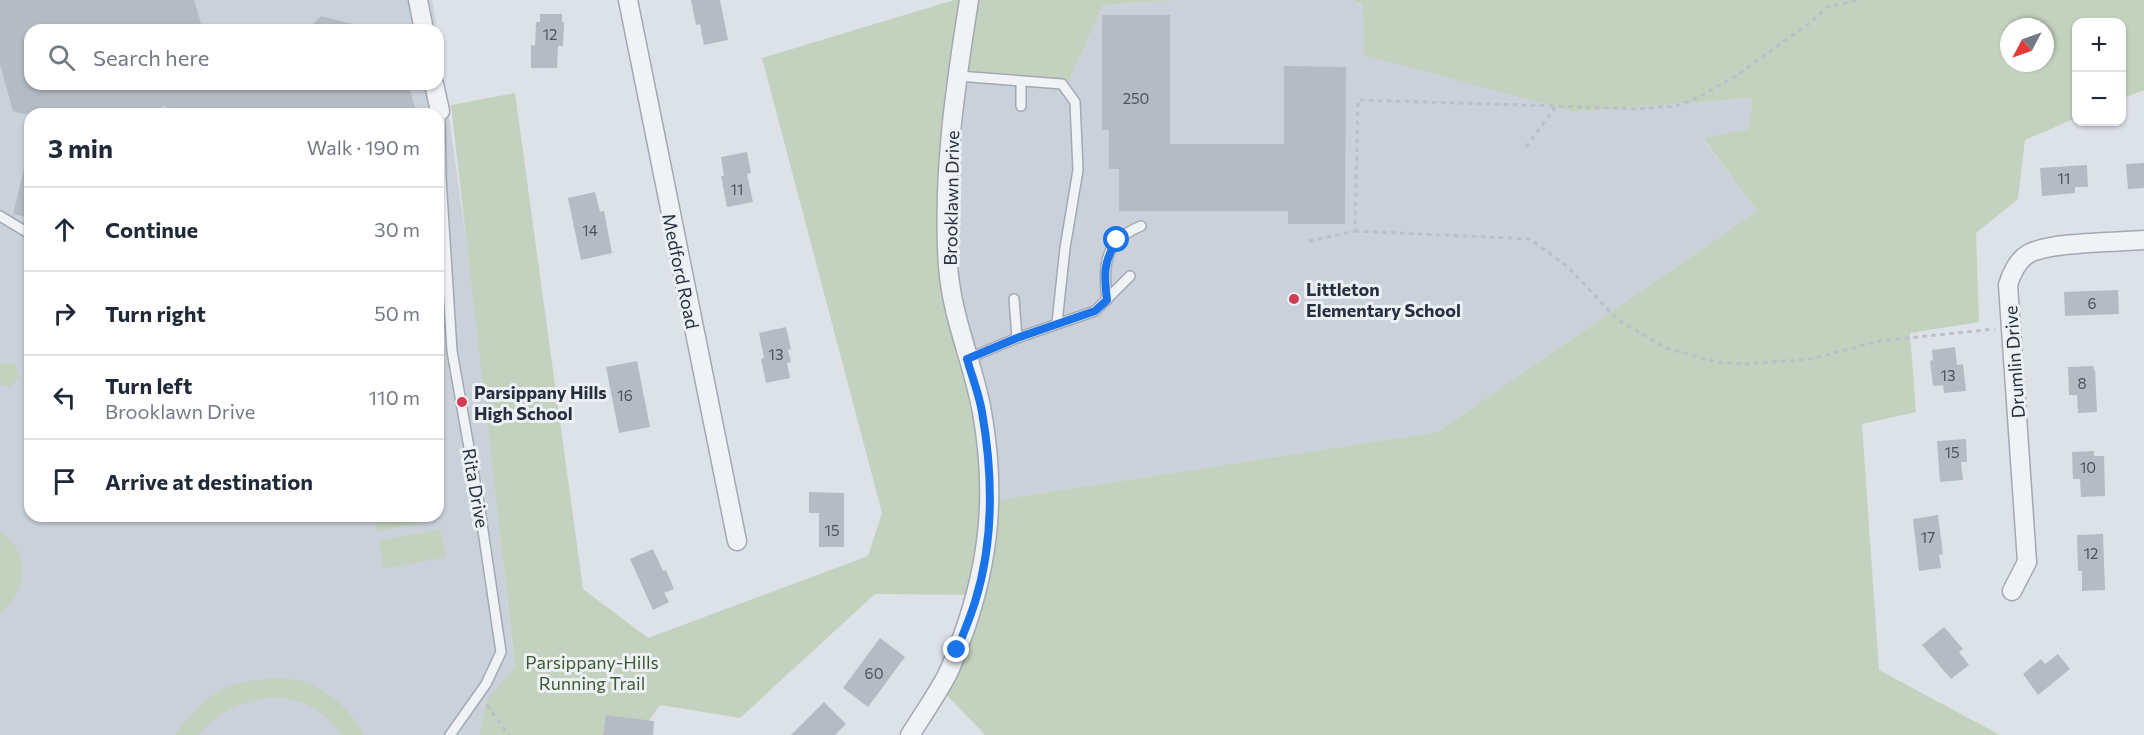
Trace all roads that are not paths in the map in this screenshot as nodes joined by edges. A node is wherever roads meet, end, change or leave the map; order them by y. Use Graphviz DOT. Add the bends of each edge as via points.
graph roads {
  1 [pos="418,0"];
  2 [pos="627,0"];
  3 [pos="969,0"];
  4 [pos="423,24"];
  5 [pos="958,76"];
  6 [pos="1021,81"];
  7 [pos="435,90"];
  8 [pos="1021,106"];
  9 [pos="438,108"];
  10 [pos="0,216"];
  11 [pos="444,225"];
  12 [pos="1141,225"];
  13 [pos="24,230"];
  14 [pos="2144,240"];
  15 [pos="1130,276"];
  16 [pos="1014,299"];
  17 [pos="1107,300"];
  18 [pos="1057,324"];
  19 [pos="1017,338"];
  20 [pos="967,359"];
  21 [pos="736,541"];
  22 [pos="2012,591"];
  23 [pos="450,735"];
  24 [pos="910,735"];
  1 -- 4 [label="street"];
  2 -- 21 [label="street, Medford Road"];
  3 -- 5 [label="street, Brooklawn Drive"];
  5 -- 6 [label="lane"];
  5 -- 20 [label="street, Brooklawn Drive" via="948,153 948,268 954,314"];
  6 -- 8 [label="lane"];
  6 -- 18 [label="lane" via="1062,84 1075,102 1078,170"];
  7 -- 9 [label="street, Rita Drive"];
  10 -- 13 [label="lane"];
  11 -- 23 [label="lane, Rita Drive" via="452,351 501,652"];
  12 -- 17 [label="lane" via="1117,240 1110,252 1105,266"];
  14 -- 22 [label="street, Drumlin Drive" via="2047,247 2026,254 2011,273 2008,285 2027,562"];
  15 -- 17 [label="lane"];
  16 -- 19 [label="lane"];
  17 -- 18 [label="lane" via="1095,311"];
  18 -- 19 [label="lane"];
  19 -- 20 [label="lane"];
  20 -- 24 [label="street, Brooklawn Drive" via="982,410 988,454 990,502 985,554 975,601 946,677"];
}
